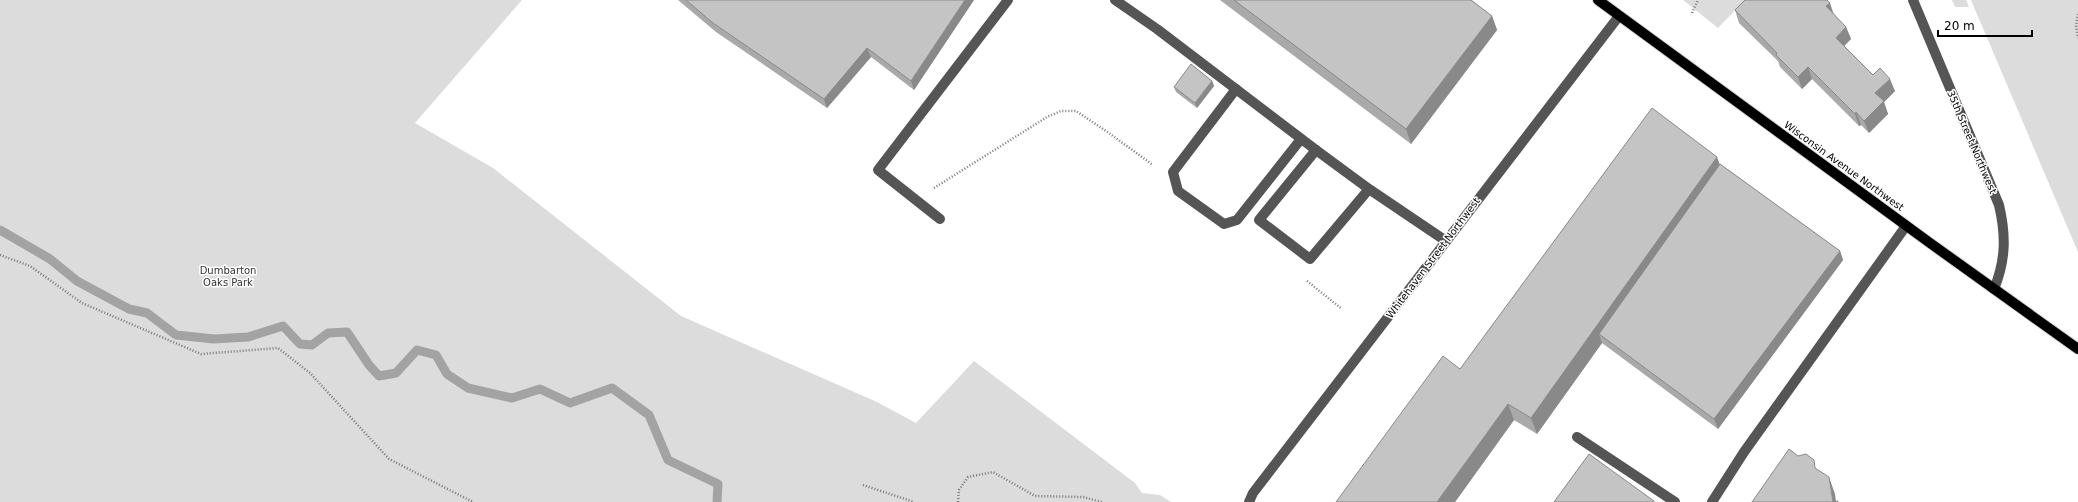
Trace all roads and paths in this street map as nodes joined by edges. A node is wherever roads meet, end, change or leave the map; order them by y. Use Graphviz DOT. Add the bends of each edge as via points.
graph roads {
  1 [pos="1008,0"];
  2 [pos="1115,0"];
  3 [pos="1598,0"];
  4 [pos="1698,0"];
  5 [pos="1913,0"];
  6 [pos="1692,13"];
  7 [pos="2078,14"];
  8 [pos="1619,16"];
  9 [pos="2078,38"];
  10 [pos="1236,89"];
  11 [pos="1301,139"];
  12 [pos="1316,150"];
  13 [pos="1176,182"];
  14 [pos="1369,189"];
  15 [pos="915,200"];
  16 [pos="940,219"];
  17 [pos="1906,226"];
  18 [pos="1446,241"];
  19 [pos="0,255"];
  20 [pos="1994,289"];
  21 [pos="2078,349"];
  22 [pos="1577,437"];
  23 [pos="863,485"];
  24 [pos="473,502"];
  25 [pos="914,502"];
  26 [pos="958,502"];
  27 [pos="1102,502"];
  28 [pos="1249,502"];
  29 [pos="1675,502"];
  30 [pos="1712,502"];
  1 -- 15 [label="street" via="878,170"];
  2 -- 10 [label="street"];
  3 -- 8 [label="main road, Wisconsin Avenue Northwest"];
  4 -- 6 [label="path"];
  5 -- 20 [label="street, 35th Street Northwest" via="1999,205 2005,247"];
  7 -- 9 [label="path"];
  8 -- 17 [label="main road, Wisconsin Avenue Northwest"];
  8 -- 18 [label="street, Whitehaven Street Northwest"];
  10 -- 11 [label="street"];
  10 -- 13 [label="street" via="1173,172"];
  11 -- 12 [label="street"];
  11 -- 13 [label="street" via="1237,220 1224,224 1178,191"];
  12 -- 14 [label="street"];
  12 -- 14 [label="street" via="1259,220 1310,259"];
  13 -- 15 [label="path" via="1076,111 1061,111 1047,117"];
  14 -- 18 [label="street"];
  15 -- 16 [label="street"];
  17 -- 20 [label="main road, Wisconsin Avenue Northwest"];
  17 -- 30 [label="street" via="1744,452"];
  18 -- 28 [label="street, Whitehaven Street Northwest" via="1253,493"];
  19 -- 24 [label="path" via="30,266 82,303 200,354 278,348 310,373 389,459"];
  20 -- 21 [label="main road, Wisconsin Avenue Northwest"];
  22 -- 29 [label="street"];
  23 -- 25 [label="path"];
  26 -- 27 [label="path" via="959,490 968,476 993,472 1034,496 1083,497"];
}
